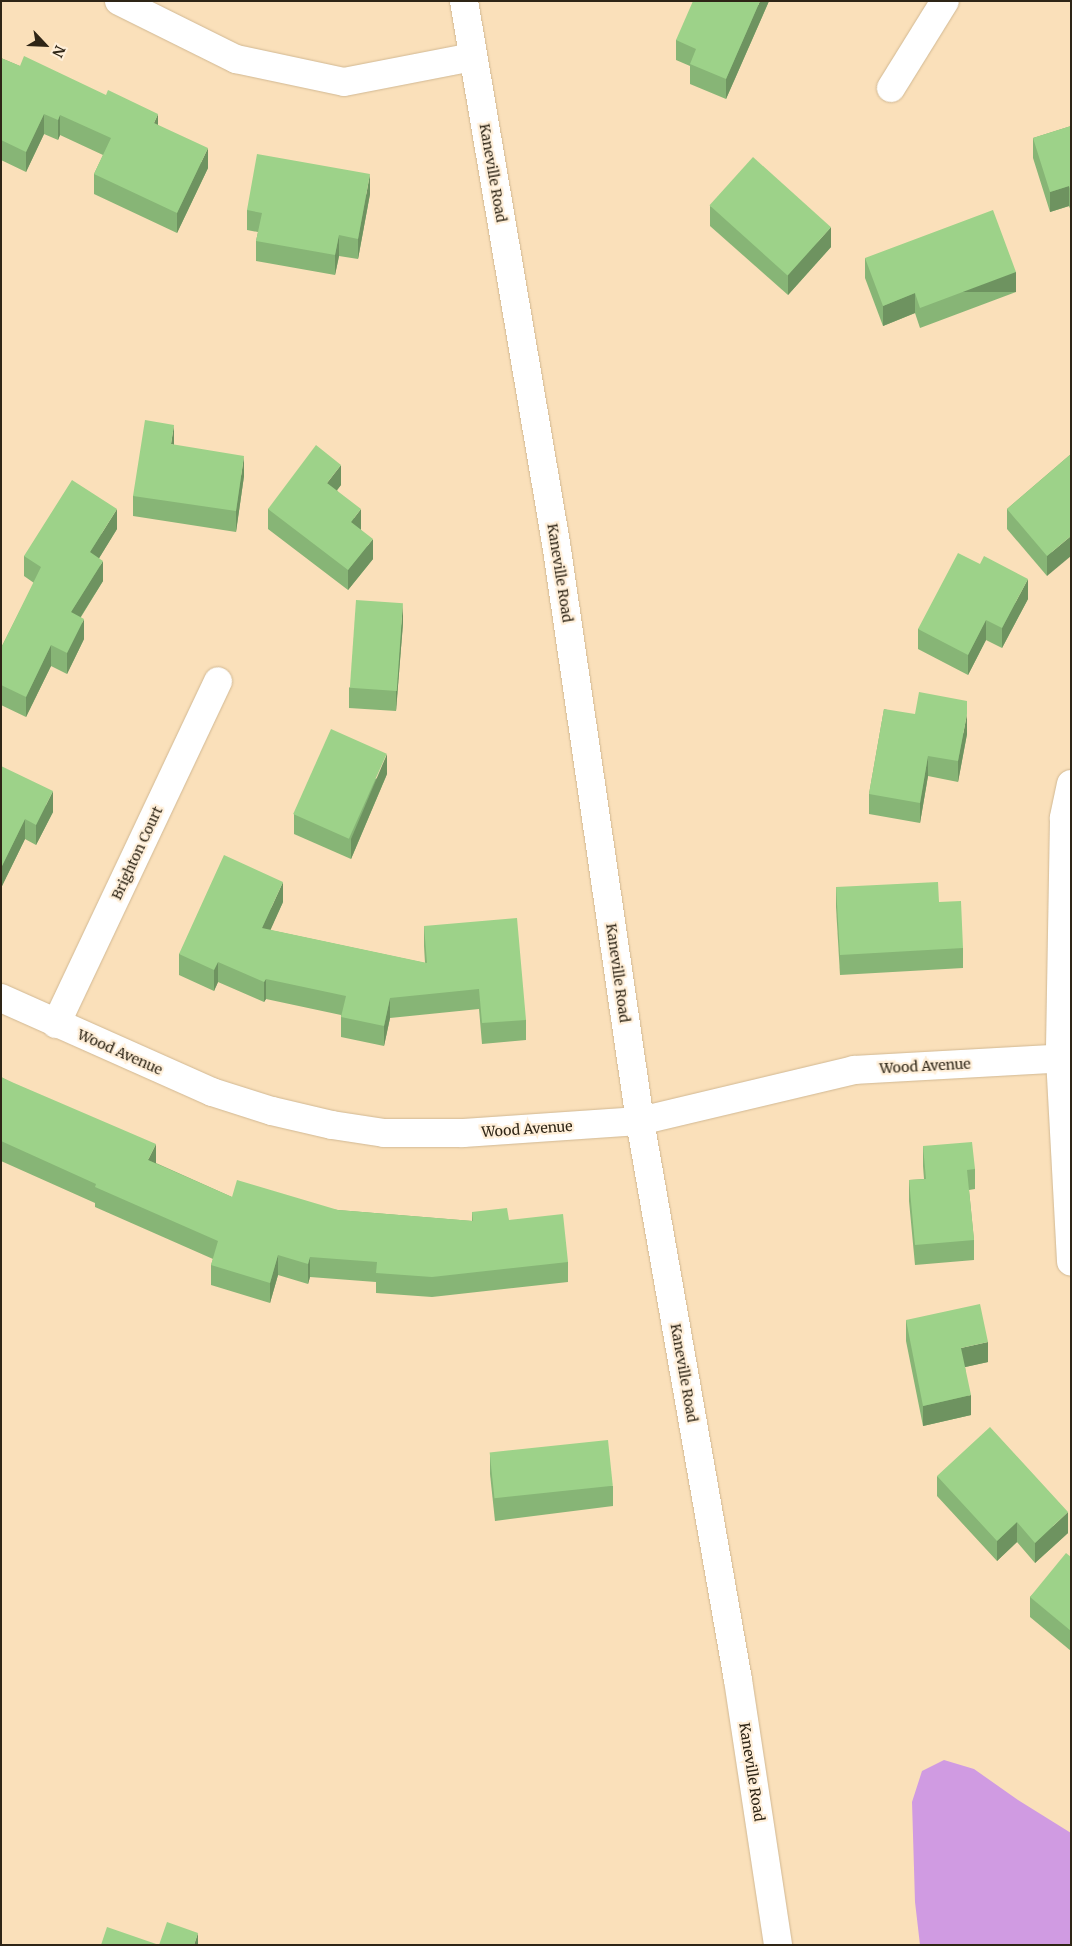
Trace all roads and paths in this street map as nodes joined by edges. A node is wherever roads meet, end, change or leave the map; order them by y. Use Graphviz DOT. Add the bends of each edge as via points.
graph roads {
  1 [pos="119,1"];
  2 [pos="464,1"];
  3 [pos="945,1"];
  4 [pos="473,57"];
  5 [pos="891,88"];
  6 [pos="218,681"];
  7 [pos="1071,784"];
  8 [pos="1,998"];
  9 [pos="56,1024"];
  10 [pos="1065,1058"];
  11 [pos="640,1121"];
  12 [pos="1071,1262"];
  13 [pos="778,1945"];
  1 -- 4 [label="street" via="236,59 344,82"];
  2 -- 4 [label="street, Kaneville Road"];
  3 -- 5 [label="street"];
  4 -- 11 [label="street, Kaneville Road" via="556,543"];
  6 -- 9 [label="street, Brighton Court"];
  7 -- 10 [label="street" via="1064,818"];
  8 -- 9 [label="street, Wood Avenue"];
  9 -- 11 [label="street, Wood Avenue" via="212,1092 272,1112 332,1125 384,1133 463,1133"];
  10 -- 11 [label="street, Wood Avenue" via="854,1070"];
  10 -- 12 [label="street"];
  11 -- 13 [label="street, Kaneville Road" via="738,1680"];
}
